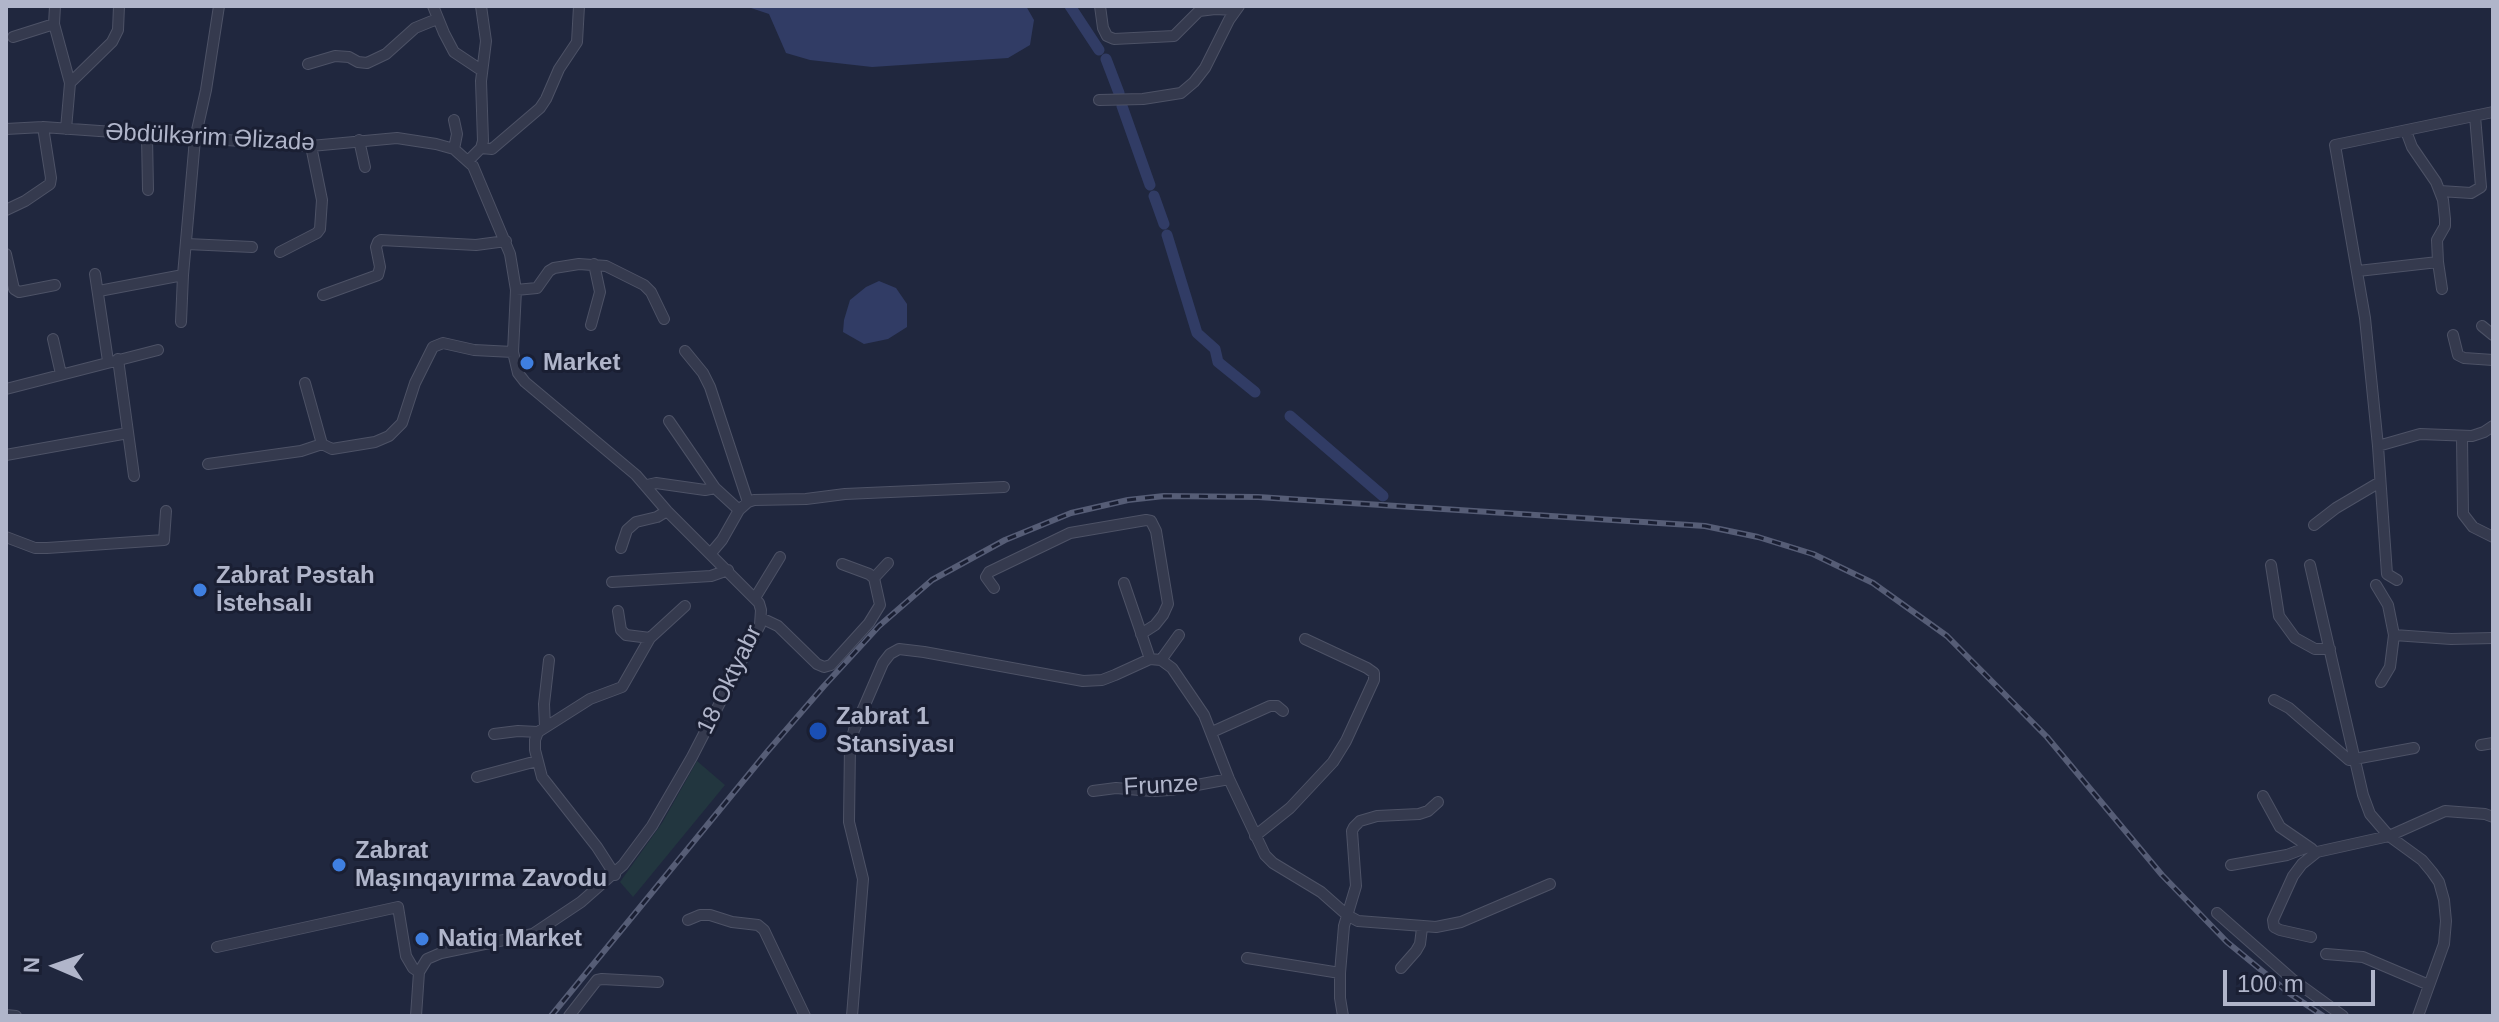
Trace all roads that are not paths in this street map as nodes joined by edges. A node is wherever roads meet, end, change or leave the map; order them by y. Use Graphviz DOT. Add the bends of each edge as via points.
graph roads {
  1 [pos="55,6"];
  2 [pos="119,6"];
  3 [pos="219,6"];
  4 [pos="433,6"];
  5 [pos="481,6"];
  6 [pos="579,6"];
  7 [pos="1100,6"];
  8 [pos="1237,8"];
  9 [pos="437,19"];
  10 [pos="54,24"];
  11 [pos="13,37"];
  12 [pos="308,64"];
  13 [pos="481,70"];
  14 [pos="70,83"];
  15 [pos="1099,100"];
  16 [pos="2493,112"];
  17 [pos="2475,116"];
  18 [pos="454,120"];
  19 [pos="43,127"];
  20 [pos="6,129"];
  21 [pos="66,129"];
  22 [pos="2406,131"];
  23 [pos="147,136"];
  24 [pos="195,139"];
  25 [pos="359,140"];
  26 [pos="311,146"];
  27 [pos="481,148"];
  28 [pos="454,149"];
  29 [pos="468,161"];
  30 [pos="365,167"];
  31 [pos="148,190"];
  32 [pos="2440,191"];
  33 [pos="6,210"];
  34 [pos="506,241"];
  35 [pos="187,244"];
  36 [pos="252,247"];
  37 [pos="280,252"];
  38 [pos="6,254"];
  39 [pos="2438,262"];
  40 [pos="594,264"];
  41 [pos="2358,271"];
  42 [pos="95,274"];
  43 [pos="183,275"];
  44 [pos="55,285"];
  45 [pos="2442,289"];
  46 [pos="516,290"];
  47 [pos="99,291"];
  48 [pos="323,295"];
  49 [pos="664,319"];
  50 [pos="181,322"];
  51 [pos="591,325"];
  52 [pos="2482,326"];
  53 [pos="2453,335"];
  54 [pos="2493,335"];
  55 [pos="53,339"];
  56 [pos="158,350"];
  57 [pos="685,351"];
  58 [pos="513,352"];
  59 [pos="113,360"];
  60 [pos="2493,360"];
  61 [pos="61,374"];
  62 [pos="305,383"];
  63 [pos="6,389"];
  64 [pos="669,421"];
  65 [pos="2493,426"];
  66 [pos="128,433"];
  67 [pos="2462,437"];
  68 [pos="322,444"];
  69 [pos="2378,446"];
  70 [pos="6,455"];
  71 [pos="208,464"];
  72 [pos="134,476"];
  73 [pos="2380,482"];
  74 [pos="647,485"];
  75 [pos="1004,487"];
  76 [pos="715,488"];
  77 [pos="748,502"];
  78 [pos="739,510"];
  79 [pos="166,511"];
  80 [pos="667,511"];
  81 [pos="2314,525"];
  82 [pos="6,537"];
  83 [pos="2493,537"];
  84 [pos="621,548"];
  85 [pos="711,553"];
  86 [pos="780,557"];
  87 [pos="888,563"];
  88 [pos="842,564"];
  89 [pos="2271,565"];
  90 [pos="2310,565"];
  91 [pos="728,570"];
  92 [pos="874,578"];
  93 [pos="2397,580"];
  94 [pos="612,582"];
  95 [pos="1124,583"];
  96 [pos="2376,585"];
  97 [pos="994,588"];
  98 [pos="755,598"];
  99 [pos="685,606"];
  100 [pos="618,611"];
  101 [pos="761,618"];
  102 [pos="1141,634"];
  103 [pos="1179,635"];
  104 [pos="2394,635"];
  105 [pos="650,638"];
  106 [pos="2493,638"];
  107 [pos="1305,639"];
  108 [pos="2330,649"];
  109 [pos="549,660"];
  110 [pos="1155,660"];
  111 [pos="2381,682"];
  112 [pos="2274,700"];
  113 [pos="1283,711"];
  114 [pos="542,730"];
  115 [pos="1212,732"];
  116 [pos="494,734"];
  117 [pos="2493,743"];
  118 [pos="2481,745"];
  119 [pos="2414,748"];
  120 [pos="2355,760"];
  121 [pos="537,761"];
  122 [pos="477,777"];
  123 [pos="1229,779"];
  124 [pos="1093,791"];
  125 [pos="2263,796"];
  126 [pos="1438,802"];
  127 [pos="2493,817"];
  128 [pos="1255,836"];
  129 [pos="2389,836"];
  130 [pos="2312,849"];
  131 [pos="2231,865"];
  132 [pos="615,875"];
  133 [pos="1550,884"];
  134 [pos="2217,913"];
  135 [pos="1347,915"];
  136 [pos="688,920"];
  137 [pos="1422,928"];
  138 [pos="2311,937"];
  139 [pos="217,947"];
  140 [pos="2326,954"];
  141 [pos="1247,958"];
  142 [pos="1401,968"];
  143 [pos="419,972"];
  144 [pos="1340,973"];
  145 [pos="658,982"];
  146 [pos="2429,985"];
  147 [pos="6,1015"];
  148 [pos="16,1016"];
  149 [pos="416,1016"];
  150 [pos="569,1016"];
  151 [pos="805,1016"];
  152 [pos="852,1016"];
  153 [pos="1343,1016"];
  154 [pos="2343,1016"];
  155 [pos="2418,1016"];
  1 -- 10 [label="street"];
  2 -- 14 [label="street" via="112,42"];
  3 -- 24 [label="street"];
  4 -- 9 [label="street"];
  5 -- 13 [label="street" via="486,41"];
  6 -- 27 [label="street" via="577,42 540,108 492,149"];
  7 -- 8 [label="street" via="1103,28 1114,39 1174,36 1199,11"];
  8 -- 15 [label="street" via="1205,68 1181,93"];
  9 -- 12 [label="street" via="415,28 367,63 335,56"];
  9 -- 13 [label="street" via="454,52"];
  10 -- 11 [label="street"];
  10 -- 14 [label="street"];
  13 -- 27 [label="street"];
  14 -- 21 [label="street"];
  16 -- 17 [label="street"];
  17 -- 22 [label="street"];
  17 -- 32 [label="street" via="2481,187 2471,193"];
  18 -- 28 [label="street"];
  19 -- 20 [label="street, Əbdülkərim Əlizadə"];
  19 -- 21 [label="street, Əbdülkərim Əlizadə"];
  19 -- 33 [label="street" via="50,184"];
  21 -- 23 [label="street, Əbdülkərim Əlizadə"];
  22 -- 32 [label="street"];
  22 -- 41 [label="street" via="2335,145"];
  23 -- 24 [label="street, Əbdülkərim Əlizadə"];
  23 -- 31 [label="street"];
  24 -- 26 [label="street, Əbdülkərim Əlizadə"];
  24 -- 35 [label="street"];
  25 -- 26 [label="street, Əbdülkərim Əlizadə"];
  25 -- 28 [label="street, Əbdülkərim Əlizadə" via="397,138"];
  25 -- 30 [label="street"];
  26 -- 37 [label="street" via="322,200 320,229"];
  27 -- 29 [label="street"];
  28 -- 29 [label="street, Əbdülkərim Əlizadə"];
  29 -- 34 [label="street, 18 Oktyabr"];
  32 -- 39 [label="street" via="2445,226 2437,240"];
  34 -- 46 [label="street, 18 Oktyabr"];
  34 -- 48 [label="street" via="476,245 381,240 376,247 378,275"];
  35 -- 36 [label="street"];
  35 -- 43 [label="street"];
  38 -- 44 [label="street" via="14,289"];
  39 -- 41 [label="street"];
  39 -- 45 [label="street"];
  40 -- 46 [label="street" via="554,268 537,288"];
  40 -- 49 [label="street" via="644,285"];
  40 -- 51 [label="street" via="600,292"];
  41 -- 69 [label="street"];
  42 -- 47 [label="street"];
  43 -- 47 [label="street"];
  43 -- 50 [label="street"];
  46 -- 58 [label="street, 18 Oktyabr"];
  47 -- 59 [label="street"];
  52 -- 54 [label="street"];
  53 -- 60 [label="street" via="2458,355"];
  55 -- 61 [label="street"];
  56 -- 59 [label="street"];
  57 -- 77 [label="street" via="710,387"];
  58 -- 68 [label="street" via="438,344 415,383 398,429 361,445 332,449"];
  58 -- 74 [label="street, 18 Oktyabr" via="525,382"];
  59 -- 61 [label="street"];
  59 -- 66 [label="street"];
  61 -- 63 [label="street"];
  62 -- 68 [label="street"];
  64 -- 76 [label="street"];
  65 -- 67 [label="street"];
  66 -- 70 [label="street"];
  66 -- 72 [label="street"];
  67 -- 69 [label="street" via="2420,434"];
  67 -- 83 [label="street" via="2463,514 2473,527"];
  68 -- 71 [label="street"];
  69 -- 73 [label="street"];
  73 -- 81 [label="street"];
  73 -- 93 [label="street" via="2387,574"];
  74 -- 76 [label="street"];
  74 -- 80 [label="street, 18 Oktyabr"];
  75 -- 77 [label="street"];
  76 -- 78 [label="street"];
  77 -- 78 [label="street"];
  78 -- 85 [label="street"];
  79 -- 82 [label="street" via="164,540 35,548"];
  80 -- 84 [label="street" via="636,522"];
  80 -- 85 [label="street, 18 Oktyabr"];
  85 -- 91 [label="street, 18 Oktyabr"];
  86 -- 98 [label="street"];
  87 -- 92 [label="street"];
  88 -- 92 [label="street"];
  89 -- 108 [label="street" via="2279,616 2295,638 2315,649"];
  90 -- 108 [label="street"];
  91 -- 94 [label="street" via="711,576"];
  91 -- 98 [label="street, 18 Oktyabr"];
  92 -- 101 [label="street" via="878,612 828,667 817,664 778,626"];
  95 -- 102 [label="street"];
  96 -- 104 [label="street" via="2388,605"];
  97 -- 102 [label="street" via="986,577 989,572 1070,533 1151,521 1169,596 1163,615"];
  98 -- 101 [label="street, 18 Oktyabr"];
  99 -- 105 [label="street"];
  100 -- 105 [label="street" via="626,635"];
  101 -- 132 [label="street, 18 Oktyabr" via="684,771"];
  102 -- 110 [label="street"];
  103 -- 110 [label="street"];
  104 -- 106 [label="street"];
  104 -- 111 [label="street" via="2390,667"];
  105 -- 114 [label="street" via="622,687 590,699"];
  107 -- 128 [label="street" via="1367,668 1374,680 1333,762"];
  108 -- 120 [label="street"];
  109 -- 114 [label="street"];
  110 -- 115 [label="street" via="1172,668"];
  110 -- 152 [label="street" via="1094,681 908,649 890,654 850,745 849,822 863,879"];
  112 -- 120 [label="street" via="2341,755"];
  113 -- 115 [label="street" via="1270,706"];
  114 -- 116 [label="street"];
  114 -- 121 [label="street"];
  115 -- 123 [label="street"];
  117 -- 118 [label="street"];
  119 -- 120 [label="street"];
  120 -- 129 [label="street" via="2370,814"];
  121 -- 122 [label="street"];
  121 -- 132 [label="street" via="542,777"];
  123 -- 124 [label="street, Frunze" via="1170,790"];
  123 -- 128 [label="street"];
  125 -- 130 [label="street" via="2280,827"];
  126 -- 135 [label="street" via="1419,814 1377,816 1354,827 1356,886"];
  127 -- 129 [label="street" via="2445,811"];
  128 -- 135 [label="street" via="1273,863"];
  129 -- 130 [label="street"];
  129 -- 146 [label="street" via="2422,860 2439,882 2444,900 2444,944"];
  130 -- 131 [label="street"];
  130 -- 138 [label="street" via="2273,920 2280,930"];
  132 -- 143 [label="street, 18 Oktyabr" via="533,934 441,953 427,959"];
  133 -- 137 [label="street" via="1461,922"];
  134 -- 154 [label="street"];
  135 -- 137 [label="street" via="1369,923"];
  135 -- 144 [label="street"];
  136 -- 151 [label="street" via="710,915 758,925"];
  137 -- 142 [label="street" via="1416,951"];
  139 -- 143 [label="street" via="398,907 406,956"];
  140 -- 146 [label="street" via="2363,957"];
  141 -- 144 [label="street"];
  143 -- 149 [label="street"];
  144 -- 153 [label="street"];
  145 -- 150 [label="street" via="597,980"];
  146 -- 155 [label="street"];
  147 -- 148 [label="street"];
}
